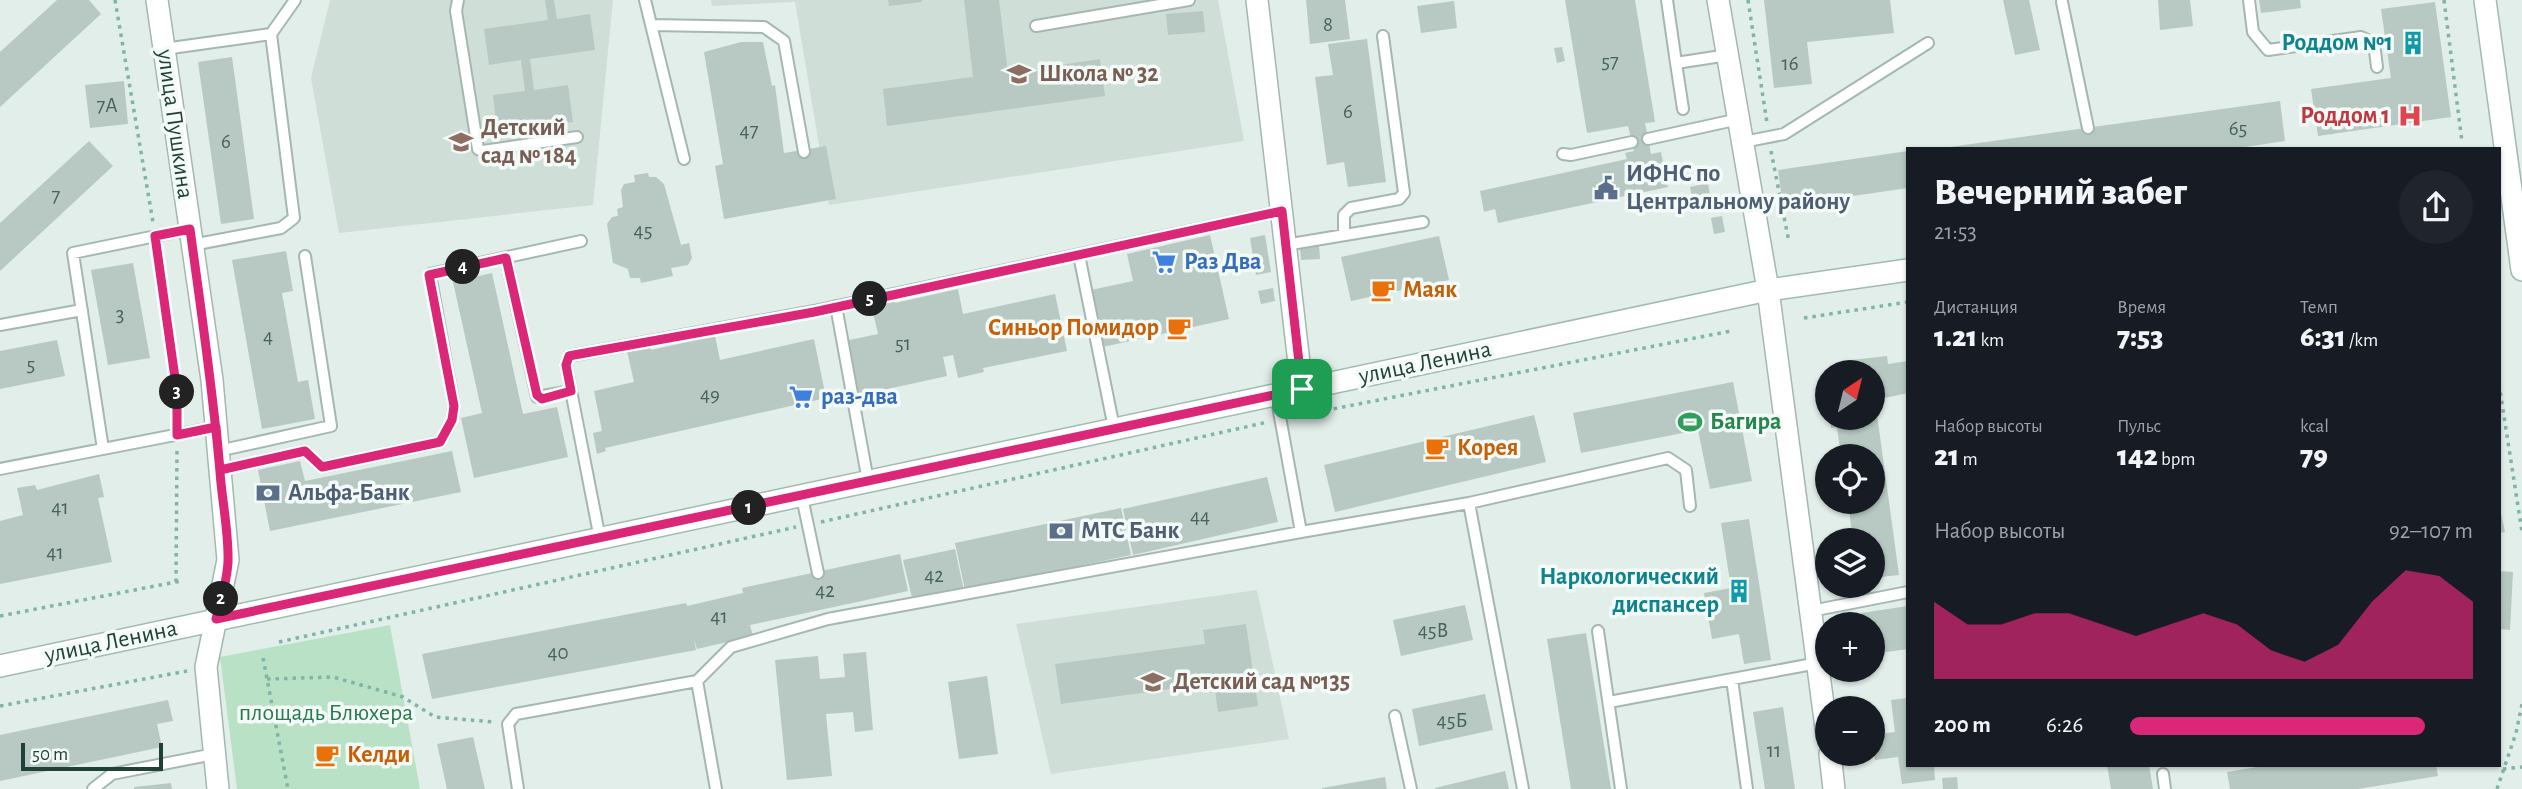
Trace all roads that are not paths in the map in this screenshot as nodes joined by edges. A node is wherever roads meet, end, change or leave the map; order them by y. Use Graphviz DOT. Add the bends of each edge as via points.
graph roads {
  1 [pos="157,0"];
  2 [pos="295,0"];
  3 [pos="458,0"];
  4 [pos="645,0"];
  5 [pos="1189,0"];
  6 [pos="1257,0"];
  7 [pos="1667,0"];
  8 [pos="1718,0"];
  9 [pos="2249,0"];
  10 [pos="2485,0"];
  11 [pos="2062,2"];
  12 [pos="651,25"];
  13 [pos="1037,26"];
  14 [pos="271,34"];
  15 [pos="1383,36"];
  16 [pos="1928,43"];
  17 [pos="164,48"];
  18 [pos="1728,55"];
  19 [pos="1676,63"];
  20 [pos="2377,67"];
  21 [pos="1683,109"];
  22 [pos="1739,119"];
  23 [pos="2088,128"];
  24 [pos="577,137"];
  25 [pos="1648,139"];
  26 [pos="1632,142"];
  27 [pos="1743,142"];
  28 [pos="804,152"];
  29 [pos="1563,154"];
  30 [pos="684,159"];
  31 [pos="2510,183"];
  32 [pos="1282,211"];
  33 [pos="1423,222"];
  34 [pos="1344,234"];
  35 [pos="191,237"];
  36 [pos="581,241"];
  37 [pos="1285,245"];
  38 [pos="1079,255"];
  39 [pos="305,256"];
  40 [pos="506,258"];
  41 [pos="1906,270"];
  42 [pos="2522,270"];
  43 [pos="1768,290"];
  44 [pos="836,306"];
  45 [pos="82,310"];
  46 [pos="0,325"];
  47 [pos="1302,389"];
  48 [pos="571,391"];
  49 [pos="1276,395"];
  50 [pos="216,427"];
  51 [pos="1114,428"];
  52 [pos="103,449"];
  53 [pos="219,461"];
  54 [pos="0,469"];
  55 [pos="868,481"];
  56 [pos="802,497"];
  57 [pos="1469,503"];
  58 [pos="1690,506"];
  59 [pos="1301,532"];
  60 [pos="600,539"];
  61 [pos="818,573"];
  62 [pos="1906,592"];
  63 [pos="1811,611"];
  64 [pos="216,619"];
  65 [pos="1598,631"];
  66 [pos="1815,641"];
  67 [pos="1815,664"];
  68 [pos="0,666"];
  69 [pos="1732,679"];
  70 [pos="697,681"];
  71 [pos="1609,702"];
  72 [pos="1395,716"];
  73 [pos="214,754"];
  74 [pos="1831,766"];
  75 [pos="112,774"];
  76 [pos="2163,774"];
  77 [pos="93,789"];
  78 [pos="113,789"];
  79 [pos="218,789"];
  80 [pos="518,789"];
  81 [pos="716,789"];
  82 [pos="1411,789"];
  83 [pos="1523,789"];
  84 [pos="1621,789"];
  85 [pos="1747,789"];
  86 [pos="1834,789"];
  87 [pos="2165,789"];
  1 -- 17 [label="main road, улица Пушкина"];
  2 -- 14 [label="lane"];
  3 -- 24 [label="lane" via="478,149"];
  4 -- 12 [label="lane"];
  5 -- 13 [label="lane"];
  6 -- 32 [label="main road"];
  7 -- 19 [label="lane"];
  8 -- 18 [label="main road"];
  9 -- 20 [label="lane" via="2253,32 2268,50 2361,37 2374,43"];
  10 -- 31 [label="main road"];
  11 -- 23 [label="lane"];
  12 -- 28 [label="lane" via="764,27 784,41"];
  12 -- 30 [label="lane"];
  14 -- 17 [label="lane"];
  14 -- 35 [label="lane" via="294,218 281,228"];
  15 -- 34 [label="lane" via="1404,193 1399,199 1351,208 1344,215"];
  16 -- 27 [label="lane" via="1784,134"];
  17 -- 35 [label="main road, улица Пушкина"];
  18 -- 19 [label="lane"];
  18 -- 22 [label="main road"];
  19 -- 21 [label="lane"];
  22 -- 25 [label="lane"];
  22 -- 27 [label="main road"];
  26 -- 29 [label="lane"];
  27 -- 43 [label="main road"];
  31 -- 42 [label="main road"];
  32 -- 37 [label="main road"];
  32 -- 38 [label="lane"];
  33 -- 34 [label="lane"];
  34 -- 37 [label="lane"];
  35 -- 45 [label="lane" via="155,236 75,251"];
  35 -- 50 [label="main road, улица Пушкина"];
  36 -- 40 [label="lane"];
  37 -- 47 [label="main road"];
  38 -- 44 [label="lane"];
  38 -- 51 [label="lane"];
  39 -- 53 [label="lane" via="331,426"];
  40 -- 48 [label="lane" via="537,397"];
  40 -- 53 [label="lane" via="429,275 454,406 440,442 322,467 305,451"];
  41 -- 43 [label="main road, улица Ленина"];
  43 -- 47 [label="main road, улица Ленина"];
  43 -- 63 [label="main road"];
  44 -- 48 [label="lane" via="569,356 566,365"];
  44 -- 55 [label="lane"];
  45 -- 46 [label="lane"];
  45 -- 52 [label="lane"];
  47 -- 49 [label="main road, улица Ленина"];
  48 -- 60 [label="lane"];
  49 -- 51 [label="main road, улица Ленина"];
  49 -- 59 [label="lane"];
  50 -- 52 [label="lane"];
  50 -- 53 [label="main road, улица Пушкина"];
  51 -- 55 [label="main road, улица Ленина"];
  52 -- 54 [label="lane"];
  53 -- 64 [label="main road, улица Пушкина" via="228,559"];
  55 -- 56 [label="main road, улица Ленина"];
  56 -- 60 [label="main road, улица Ленина"];
  56 -- 61 [label="lane"];
  57 -- 58 [label="lane" via="1668,458 1686,470"];
  57 -- 59 [label="lane"];
  57 -- 83 [label="lane"];
  59 -- 70 [label="lane" via="826,613 731,647"];
  60 -- 64 [label="main road, улица Ленина"];
  62 -- 63 [label="lane"];
  63 -- 66 [label="main road"];
  64 -- 68 [label="main road, улица Ленина"];
  64 -- 73 [label="main road, улица Пушкина" via="205,667"];
  65 -- 71 [label="lane"];
  67 -- 69 [label="lane"];
  69 -- 71 [label="lane"];
  69 -- 85 [label="lane"];
  70 -- 80 [label="lane" via="516,715 508,724"];
  70 -- 81 [label="lane"];
  71 -- 84 [label="lane"];
  72 -- 82 [label="lane"];
  73 -- 75 [label="lane"];
  73 -- 79 [label="main road, улица Пушкина"];
  74 -- 86 [label="main road"];
  75 -- 77 [label="lane"];
  75 -- 78 [label="lane"];
  76 -- 87 [label="lane"];
}
